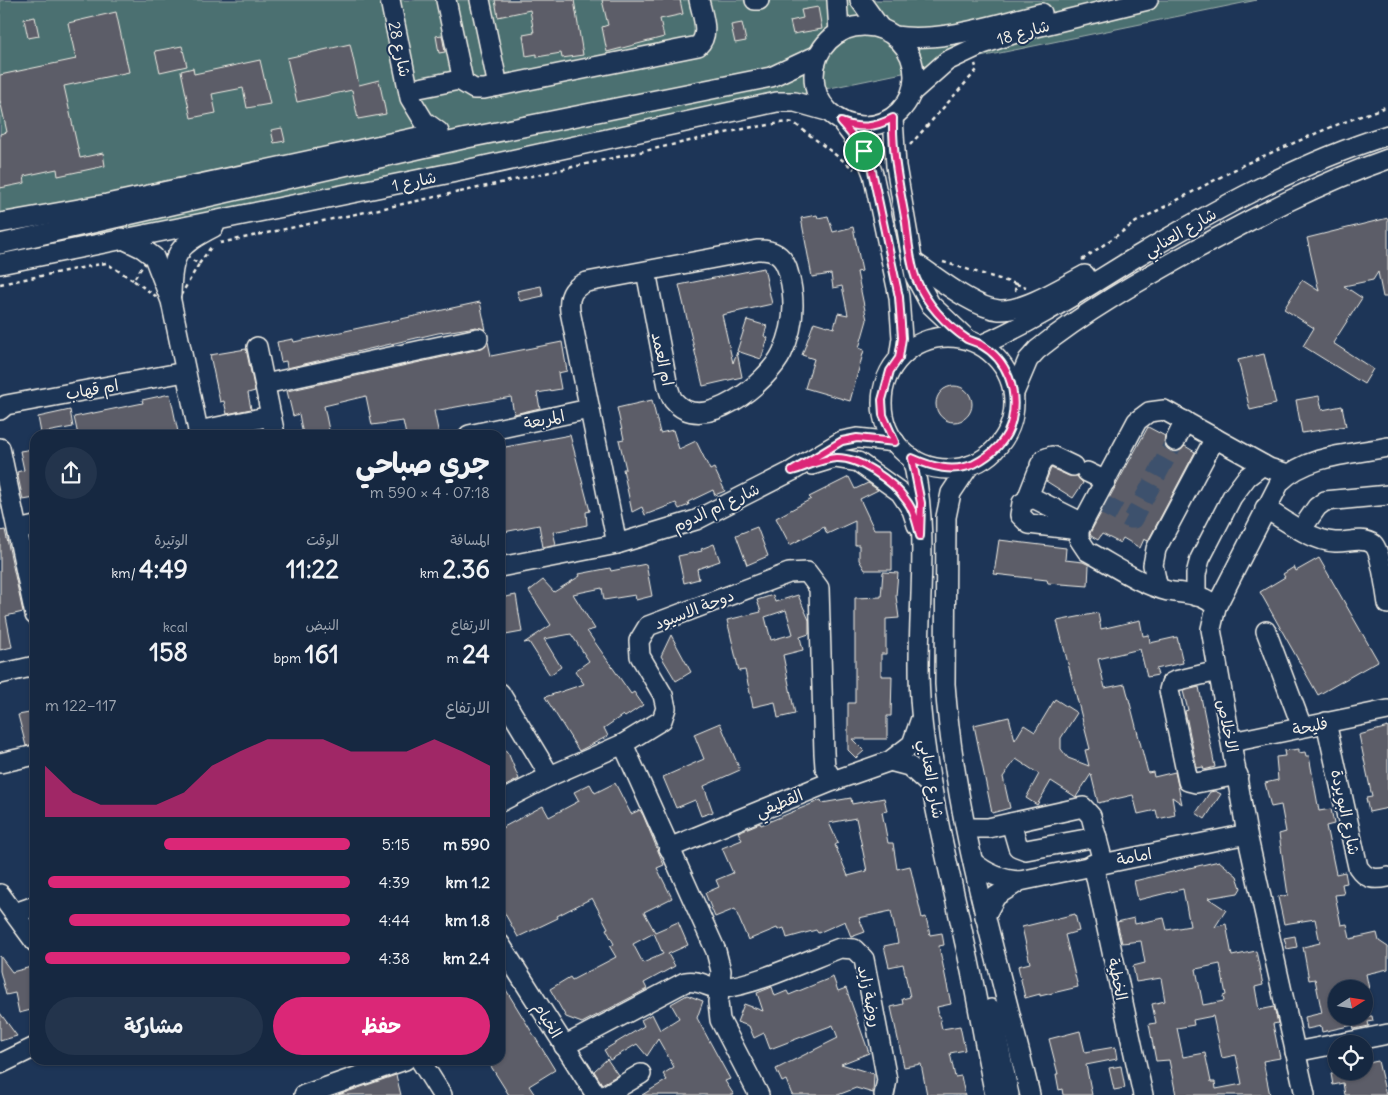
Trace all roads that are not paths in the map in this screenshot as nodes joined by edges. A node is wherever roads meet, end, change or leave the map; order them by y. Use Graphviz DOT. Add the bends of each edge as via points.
graph roads {
  1 [pos="390,0"];
  2 [pos="446,0"];
  3 [pos="480,0"];
  4 [pos="699,0"];
  5 [pos="837,0"];
  6 [pos="860,0"];
  7 [pos="1096,0"];
  8 [pos="1148,0"];
  9 [pos="887,32"];
  10 [pos="838,33"];
  11 [pos="818,56"];
  12 [pos="463,81"];
  13 [pos="498,86"];
  14 [pos="912,92"];
  15 [pos="409,94"];
  16 [pos="654,99"];
  17 [pos="834,116"];
  18 [pos="893,118"];
  19 [pos="439,132"];
  20 [pos="1388,135"];
  21 [pos="399,140"];
  22 [pos="1388,159"];
  23 [pos="231,218"];
  24 [pos="0,223"];
  25 [pos="121,238"];
  26 [pos="0,244"];
  27 [pos="1138,256"];
  28 [pos="912,261"];
  29 [pos="0,264"];
  30 [pos="646,271"];
  31 [pos="171,301"];
  32 [pos="478,338"];
  33 [pos="974,342"];
  34 [pos="257,347"];
  35 [pos="899,358"];
  36 [pos="185,372"];
  37 [pos="265,384"];
  38 [pos="1014,393"];
  39 [pos="589,409"];
  40 [pos="0,410"];
  41 [pos="271,416"];
  42 [pos="1185,421"];
  43 [pos="198,430"];
  44 [pos="212,430"];
  45 [pos="274,430"];
  46 [pos="492,430"];
  47 [pos="1215,438"];
  48 [pos="1175,441"];
  49 [pos="895,442"];
  50 [pos="1388,447"];
  51 [pos="0,448"];
  52 [pos="912,458"];
  53 [pos="1263,465"];
  54 [pos="969,466"];
  55 [pos="792,471"];
  56 [pos="1288,474"];
  57 [pos="1106,481"];
  58 [pos="1388,495"];
  59 [pos="1027,499"];
  60 [pos="1265,508"];
  61 [pos="1081,526"];
  62 [pos="26,528"];
  63 [pos="1301,530"];
  64 [pos="920,536"];
  65 [pos="617,544"];
  66 [pos="505,566"];
  67 [pos="30,567"];
  68 [pos="1158,588"];
  69 [pos="1196,596"];
  70 [pos="1388,604"];
  71 [pos="1216,607"];
  72 [pos="1266,632"];
  73 [pos="30,667"];
  74 [pos="1218,671"];
  75 [pos="0,674"];
  76 [pos="505,701"];
  77 [pos="1388,710"];
  78 [pos="921,715"];
  79 [pos="1326,722"];
  80 [pos="1302,727"];
  81 [pos="1232,742"];
  82 [pos="623,744"];
  83 [pos="30,756"];
  84 [pos="890,761"];
  85 [pos="0,763"];
  86 [pos="1238,775"];
  87 [pos="550,776"];
  88 [pos="833,781"];
  89 [pos="931,786"];
  90 [pos="505,799"];
  91 [pos="1094,826"];
  92 [pos="966,828"];
  93 [pos="1013,832"];
  94 [pos="1247,834"];
  95 [pos="669,848"];
  96 [pos="973,862"];
  97 [pos="1098,863"];
  98 [pos="1388,876"];
  99 [pos="1020,881"];
  100 [pos="0,894"];
  101 [pos="30,908"];
  102 [pos="15,913"];
  103 [pos="984,916"];
  104 [pos="30,935"];
  105 [pos="505,952"];
  106 [pos="720,989"];
  107 [pos="1388,1034"];
  108 [pos="1373,1037"];
  109 [pos="564,1046"];
  110 [pos="1328,1046"];
  111 [pos="30,1049"];
  112 [pos="1295,1052"];
  113 [pos="0,1064"];
  114 [pos="391,1065"];
  115 [pos="423,1065"];
  116 [pos="641,1074"];
  117 [pos="998,1094"];
  118 [pos="304,1095"];
  119 [pos="442,1095"];
  120 [pos="596,1095"];
  121 [pos="606,1095"];
  122 [pos="759,1095"];
  123 [pos="884,1095"];
  124 [pos="1030,1095"];
  125 [pos="1143,1095"];
  126 [pos="1305,1095"];
  1 -- 15 [label="street, شارع 28"];
  2 -- 12 [label="street"];
  3 -- 13 [label="street"];
  4 -- 13 [label="street" via="706,34 698,46"];
  5 -- 10 [label="street"];
  6 -- 9 [label="street"];
  7 -- 9 [label="street, شارع 18" via="942,36 910,38"];
  8 -- 14 [label="street, شارع 18" via="1028,29 983,44 948,61"];
  9 -- 10 [label="street" via="859,26"];
  9 -- 14 [label="street" via="905,47 912,61"];
  10 -- 11 [label="street"];
  11 -- 16 [label="street, شارع 1" via="771,77"];
  11 -- 17 [label="street" via="814,85 819,99"];
  12 -- 13 [label="street" via="474,90"];
  12 -- 15 [label="street" via="456,80"];
  14 -- 18 [label="street"];
  15 -- 19 [label="street, شارع 28" via="424,121"];
  15 -- 21 [label="street, شارع 28" via="408,120"];
  16 -- 19 [label="street, شارع 1" via="620,97"];
  16 -- 26 [label="street, شارع 1"];
  17 -- 18 [label="street" via="854,126 867,127"];
  17 -- 23 [label="street, شارع 1" via="795,102 777,102"];
  17 -- 35 [label="street" via="864,151 874,174 899,297 902,338"];
  18 -- 28 [label="street" via="894,151"];
  19 -- 21 [label="street, شارع 1"];
  20 -- 27 [label="street, شارع العنابي" via="1338,153 1256,190"];
  21 -- 24 [label="street, شارع 1" via="107,204"];
  22 -- 38 [label="street, شارع العنابي" via="1274,207 1143,279 1037,350 1028,360"];
  23 -- 25 [label="street, شارع 1"];
  23 -- 31 [label="street" via="193,238 179,252 172,272"];
  25 -- 29 [label="street, شارع 1"];
  25 -- 31 [label="street" via="154,257"];
  27 -- 28 [label="street" via="1100,268 1014,308 1000,310 981,304"];
  27 -- 33 [label="street, شارع العنابي" via="1024,325"];
  28 -- 33 [label="street" via="921,291 930,304"];
  30 -- 30 [label="street, ام العمد" via="757,250 776,253 788,269 794,312 782,354 769,373 732,403 699,413 685,410 674,401 668,387"];
  30 -- 39 [label="street, ام العمد" via="587,282 571,292 568,301"];
  31 -- 36 [label="street"];
  32 -- 37 [label="street"];
  33 -- 35 [label="street" via="938,337 916,345"];
  33 -- 38 [label="street" via="1003,365"];
  34 -- 37 [label="street"];
  35 -- 49 [label="street" via="887,378 882,400 883,415"];
  36 -- 40 [label="street, ام قهاب" via="6,404"];
  36 -- 43 [label="street"];
  37 -- 41 [label="street"];
  38 -- 54 [label="street" via="1013,416 1005,438 989,454"];
  39 -- 46 [label="street, المربعة"];
  39 -- 65 [label="street, ام العمد"];
  41 -- 44 [label="street"];
  41 -- 45 [label="street"];
  42 -- 47 [label="street"];
  42 -- 48 [label="street"];
  42 -- 57 [label="street" via="1164,410 1143,415"];
  47 -- 53 [label="street"];
  47 -- 68 [label="street" via="1156,549 1153,565"];
  49 -- 52 [label="street"];
  49 -- 55 [label="street, شارع ام الدوم" via="857,438 842,441"];
  50 -- 56 [label="street, الاخلاص" via="1313,462"];
  51 -- 62 [label="street"];
  52 -- 54 [label="street" via="930,467 950,469"];
  52 -- 64 [label="street, شارع العنابي" via="921,503"];
  53 -- 56 [label="street"];
  53 -- 69 [label="street" via="1241,483 1200,559"];
  54 -- 92 [label="street, شارع العنابي" via="951,493 946,526 945,684 956,784"];
  55 -- 64 [label="street" via="828,459 858,462 907,500"];
  55 -- 65 [label="street, شارع ام الدوم" via="696,520"];
  56 -- 60 [label="street, الاخلاص"];
  57 -- 59 [label="street" via="1052,456 1044,459"];
  57 -- 61 [label="street" via="1099,503"];
  58 -- 63 [label="street" via="1325,501"];
  59 -- 61 [label="street" via="1039,499"];
  59 -- 61 [label="street" via="1020,509 1024,521 1029,524"];
  60 -- 63 [label="street"];
  60 -- 71 [label="street, الاخلاص"];
  61 -- 68 [label="street" via="1081,544 1087,551"];
  62 -- 67 [label="street"];
  63 -- 70 [label="street" via="1334,542 1356,540 1374,545"];
  64 -- 78 [label="street, شارع العنابي" via="918,683"];
  65 -- 66 [label="street, شارع ام الدوم"];
  68 -- 69 [label="street"];
  69 -- 71 [label="street" via="1207,599"];
  71 -- 74 [label="street, الاخلاص" via="1211,629"];
  72 -- 80 [label="street"];
  73 -- 75 [label="street"];
  74 -- 81 [label="street, الاخلاص"];
  74 -- 86 [label="street" via="1175,681 1168,690 1188,781 1196,783"];
  76 -- 87 [label="street"];
  77 -- 79 [label="street, فليحة"];
  78 -- 84 [label="street, القطيفي" via="912,744"];
  78 -- 89 [label="street, شارع العنابي"];
  79 -- 80 [label="street, فليحة"];
  79 -- 98 [label="street, شارع البويردة" via="1358,867 1364,876 1375,879"];
  80 -- 81 [label="street, فليحة"];
  81 -- 86 [label="street, الاخلاص"];
  82 -- 87 [label="street, دوحة الاسيود"];
  82 -- 88 [label="street, دوحة الاسيود" via="662,720 666,708 658,686 640,656 638,641 648,626 789,573 807,572 819,588 824,753"];
  82 -- 95 [label="street"];
  83 -- 85 [label="street"];
  84 -- 88 [label="street, القطيفي"];
  84 -- 89 [label="street" via="909,766"];
  86 -- 94 [label="street, الاخلاص"];
  87 -- 90 [label="street, دوحة الاسيود"];
  88 -- 95 [label="street, القطيفي"];
  89 -- 117 [label="street, شارع العنابي"];
  91 -- 93 [label="street" via="1031,851 1022,849"];
  91 -- 93 [label="street" via="1087,809 1079,807"];
  91 -- 97 [label="street, الخطية"];
  92 -- 93 [label="street"];
  92 -- 96 [label="street, شارع العنابي"];
  94 -- 97 [label="street, امامة"];
  94 -- 112 [label="street, الاخلاص"];
  95 -- 106 [label="street" via="716,951 721,971"];
  96 -- 99 [label="street, امامة" via="995,876"];
  96 -- 103 [label="street, شارع العنابي"];
  97 -- 99 [label="street, امامة"];
  97 -- 125 [label="street, الخطية"];
  99 -- 103 [label="street, امامة" via="996,896"];
  100 -- 102 [label="street"];
  101 -- 102 [label="street"];
  102 -- 104 [label="street"];
  103 -- 124 [label="street, شارع العنابي"];
  105 -- 109 [label="street, الخيام"];
  106 -- 109 [label="street" via="694,980 685,982"];
  106 -- 122 [label="street" via="720,1020"];
  106 -- 123 [label="street, روضة زايد" via="840,948 854,949 864,959 887,1080"];
  107 -- 108 [label="street"];
  109 -- 120 [label="street, الخيام"];
  110 -- 112 [label="street"];
  111 -- 113 [label="street"];
  112 -- 126 [label="street, الاخلاص"];
  114 -- 118 [label="street"];
  115 -- 119 [label="street"];
  116 -- 121 [label="street"];
}
